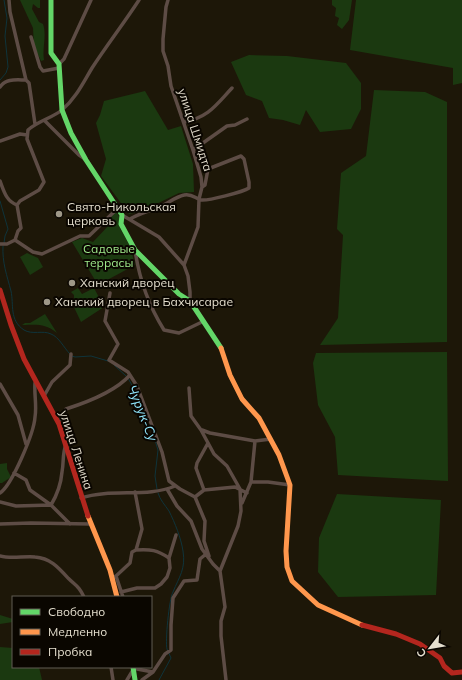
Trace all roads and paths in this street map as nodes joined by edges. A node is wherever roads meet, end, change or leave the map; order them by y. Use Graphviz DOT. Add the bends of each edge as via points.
graph roads {
  1 [pos="9,0"];
  2 [pos="51,0"];
  3 [pos="91,0"];
  4 [pos="139,0"];
  5 [pos="168,0"];
  6 [pos="31,37"];
  7 [pos="59,66"];
  8 [pos="26,80"];
  9 [pos="0,87"];
  10 [pos="232,88"];
  11 [pos="62,110"];
  12 [pos="247,118"];
  13 [pos="44,121"];
  14 [pos="184,122"];
  15 [pos="34,124"];
  16 [pos="27,135"];
  17 [pos="0,141"];
  18 [pos="193,150"];
  19 [pos="86,160"];
  20 [pos="0,181"];
  21 [pos="202,187"];
  22 [pos="199,199"];
  23 [pos="17,206"];
  24 [pos="116,209"];
  25 [pos="122,215"];
  26 [pos="130,219"];
  27 [pos="15,240"];
  28 [pos="0,244"];
  29 [pos="135,250"];
  30 [pos="184,265"];
  31 [pos="0,290"];
  32 [pos="110,293"];
  33 [pos="190,301"];
  34 [pos="204,321"];
  35 [pos="71,355"];
  36 [pos="129,377"];
  37 [pos="36,382"];
  38 [pos="0,384"];
  39 [pos="189,388"];
  40 [pos="44,396"];
  41 [pos="58,420"];
  42 [pos="202,430"];
  43 [pos="271,439"];
  44 [pos="255,441"];
  45 [pos="66,443"];
  46 [pos="208,443"];
  47 [pos="27,446"];
  48 [pos="14,473"];
  49 [pos="251,482"];
  50 [pos="290,485"];
  51 [pos="175,486"];
  52 [pos="167,489"];
  53 [pos="240,489"];
  54 [pos="204,490"];
  55 [pos="135,492"];
  56 [pos="0,493"];
  57 [pos="247,493"];
  58 [pos="195,497"];
  59 [pos="81,498"];
  60 [pos="0,502"];
  61 [pos="241,504"];
  62 [pos="51,505"];
  63 [pos="0,524"];
  64 [pos="70,524"];
  65 [pos="90,524"];
  66 [pos="176,535"];
  67 [pos="136,550"];
  68 [pos="206,554"];
  69 [pos="0,556"];
  70 [pos="169,558"];
  71 [pos="213,564"];
  72 [pos="220,571"];
  73 [pos="114,577"];
  74 [pos="121,592"];
  75 [pos="84,596"];
  76 [pos="117,596"];
  77 [pos="122,596"];
  78 [pos="111,668"];
  79 [pos="135,668"];
  80 [pos="153,672"];
  81 [pos="462,672"];
  82 [pos="113,680"];
  83 [pos="127,680"];
  84 [pos="135,680"];
  85 [pos="142,680"];
  86 [pos="226,680"];
  1 -- 8 [label="street"];
  2 -- 7 [label="street" via="51,53"];
  3 -- 7 [label="street"];
  4 -- 11 [label="street" via="75,97"];
  5 -- 14 [label="street, улица Шмидта" via="163,51 171,86"];
  6 -- 7 [label="street" via="43,72"];
  7 -- 11 [label="street"];
  8 -- 9 [label="street" via="10,80"];
  8 -- 15 [label="street" via="29,83"];
  10 -- 14 [label="street" via="211,110 197,119"];
  11 -- 13 [label="street"];
  11 -- 19 [label="street"];
  12 -- 18 [label="street" via="235,125 227,126"];
  13 -- 15 [label="street"];
  13 -- 19 [label="street"];
  14 -- 18 [label="street, улица Шмидта"];
  15 -- 16 [label="street"];
  16 -- 17 [label="street" via="20,134"];
  16 -- 23 [label="street" via="44,182 39,190 20,201"];
  18 -- 21 [label="street, улица Шмидта"];
  19 -- 24 [label="street"];
  20 -- 23 [label="street" via="6,196"];
  21 -- 22 [label="street, улица Шмидта"];
  21 -- 22 [label="street" via="205,185 208,169 241,156 244,159 249,188 214,199"];
  22 -- 26 [label="street" via="184,195"];
  22 -- 30 [label="street, улица Шмидта" via="198,227"];
  23 -- 27 [label="street" via="21,228"];
  24 -- 25 [label="street"];
  24 -- 27 [label="street" via="89,236 80,236 42,254 33,252"];
  25 -- 26 [label="street"];
  25 -- 29 [label="street" via="121,224"];
  26 -- 30 [label="street" via="159,237"];
  27 -- 28 [label="street"];
  29 -- 33 [label="street" via="179,294"];
  29 -- 34 [label="street" via="150,306 164,330 178,333"];
  30 -- 33 [label="street" via="190,287"];
  31 -- 37 [label="street, улица Ленина" via="14,338"];
  32 -- 36 [label="street" via="105,321 118,344 109,360"];
  33 -- 34 [label="street"];
  34 -- 43 [label="street" via="222,350 230,375 242,399 259,418"];
  35 -- 40 [label="street" via="70,365 52,382"];
  36 -- 41 [label="street" via="96,397 66,409 63,419"];
  36 -- 51 [label="street" via="137,386 148,410 169,480"];
  37 -- 40 [label="street, улица Ленина"];
  37 -- 47 [label="street" via="36,418"];
  38 -- 47 [label="street" via="18,415"];
  39 -- 42 [label="street" via="191,416"];
  40 -- 41 [label="street, улица Ленина"];
  41 -- 45 [label="street, улица Ленина"];
  42 -- 44 [label="street"];
  42 -- 46 [label="street"];
  43 -- 44 [label="street"];
  43 -- 50 [label="street"];
  44 -- 49 [label="street"];
  45 -- 59 [label="street, улица Ленина"];
  45 -- 62 [label="street" via="62,454 60,484"];
  46 -- 53 [label="street" via="214,454 227,466"];
  46 -- 54 [label="street" via="196,468"];
  47 -- 48 [label="street"];
  48 -- 56 [label="street"];
  48 -- 62 [label="street" via="26,480 30,490"];
  49 -- 50 [label="street"];
  49 -- 57 [label="street"];
  50 -- 81 [label="street" via="286,552 292,582 324,609 374,630 386,631 420,644 440,658 452,673"];
  51 -- 52 [label="street"];
  51 -- 58 [label="street"];
  52 -- 55 [label="street"];
  52 -- 68 [label="street" via="177,506 191,521"];
  53 -- 54 [label="street" via="235,487"];
  53 -- 57 [label="street"];
  53 -- 61 [label="street"];
  54 -- 58 [label="street"];
  55 -- 59 [label="street" via="93,494"];
  55 -- 67 [label="street" via="142,529"];
  57 -- 61 [label="street"];
  58 -- 71 [label="street" via="205,521 204,541"];
  59 -- 65 [label="street, улица Ленина"];
  60 -- 62 [label="street" via="16,506"];
  61 -- 72 [label="street" via="238,526"];
  62 -- 64 [label="street"];
  63 -- 64 [label="street"];
  64 -- 65 [label="street"];
  65 -- 73 [label="street, улица Ленина"];
  66 -- 70 [label="street"];
  67 -- 70 [label="street" via="159,551"];
  67 -- 73 [label="street" via="132,552 130,563"];
  68 -- 71 [label="street"];
  68 -- 80 [label="street" via="200,559 197,580 184,581 173,598 171,650 165,654"];
  69 -- 75 [label="street" via="45,558 79,587"];
  70 -- 74 [label="street" via="170,568 161,584 155,588 137,588"];
  71 -- 72 [label="street"];
  72 -- 86 [label="street" via="224,607 221,636"];
  73 -- 74 [label="street"];
  73 -- 76 [label="street, улица Ленина"];
  74 -- 77 [label="street"];
  78 -- 82 [label="street"];
  79 -- 80 [label="street"];
  79 -- 83 [label="street"];
  79 -- 84 [label="street"];
  80 -- 85 [label="street"];
}
